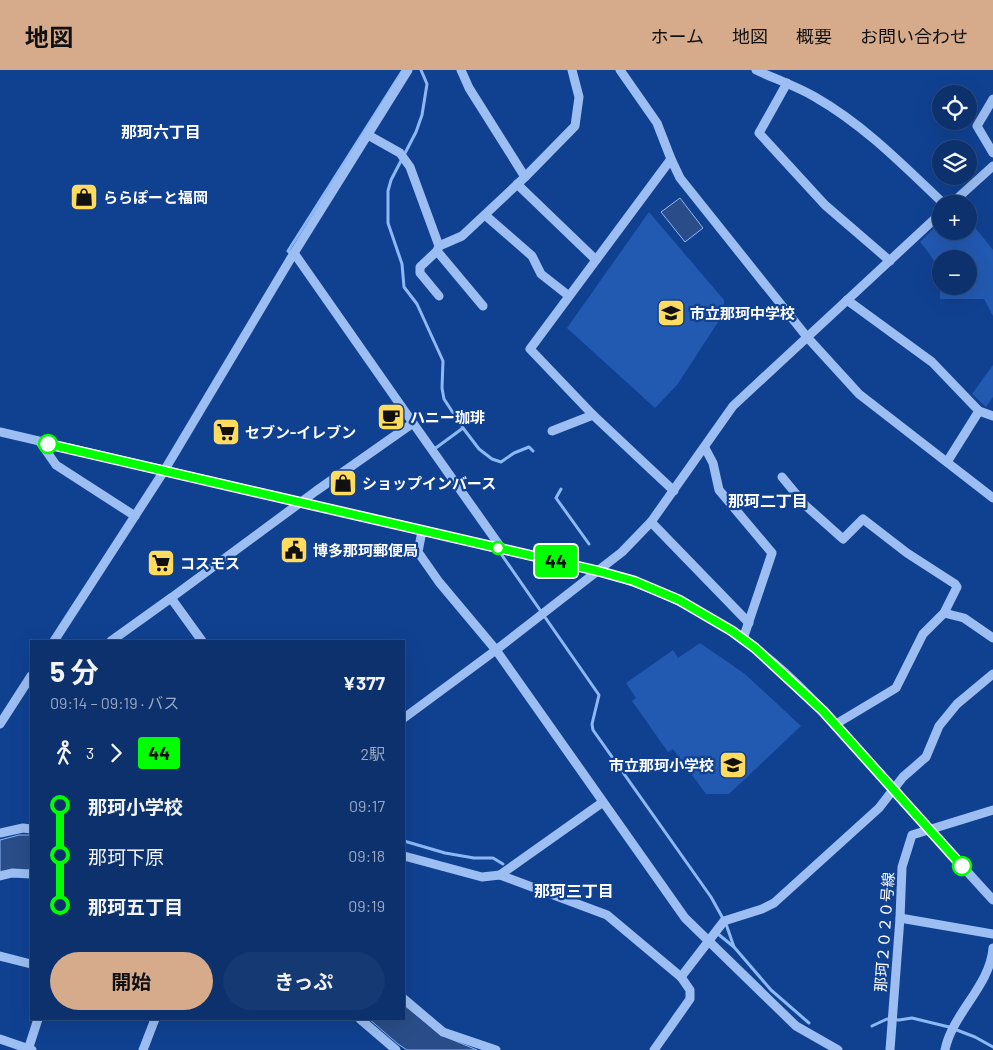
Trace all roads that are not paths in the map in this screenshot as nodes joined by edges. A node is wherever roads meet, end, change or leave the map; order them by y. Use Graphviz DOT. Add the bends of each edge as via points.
graph roads {
  1 [pos="408,70"];
  2 [pos="461,70"];
  3 [pos="572,70"];
  4 [pos="620,70"];
  5 [pos="756,70"];
  6 [pos="776,75"];
  7 [pos="787,83"];
  8 [pos="992,102"];
  9 [pos="368,135"];
  10 [pos="993,153"];
  11 [pos="670,159"];
  12 [pos="993,166"];
  13 [pos="525,177"];
  14 [pos="517,184"];
  15 [pos="934,195"];
  16 [pos="962,195"];
  17 [pos="485,215"];
  18 [pos="932,221"];
  19 [pos="438,249"];
  20 [pos="294,253"];
  21 [pos="596,260"];
  22 [pos="890,261"];
  23 [pos="439,296"];
  24 [pos="569,296"];
  25 [pos="847,300"];
  26 [pos="483,306"];
  27 [pos="807,337"];
  28 [pos="979,411"];
  29 [pos="593,415"];
  30 [pos="993,416"];
  31 [pos="413,423"];
  32 [pos="552,431"];
  33 [pos="0,432"];
  34 [pos="40,442"];
  35 [pos="705,448"];
  36 [pos="947,462"];
  37 [pos="164,470"];
  38 [pos="782,477"];
  39 [pos="674,491"];
  40 [pos="993,498"];
  41 [pos="301,502"];
  42 [pos="135,516"];
  43 [pos="651,522"];
  44 [pos="422,530"];
  45 [pos="502,549"];
  46 [pos="598,571"];
  47 [pos="171,598"];
  48 [pos="944,612"];
  49 [pos="749,623"];
  50 [pos="993,638"];
  51 [pos="743,639"];
  52 [pos="55,640"];
  53 [pos="112,640"];
  54 [pos="201,640"];
  55 [pos="496,650"];
  56 [pos="993,674"];
  57 [pos="30,678"];
  58 [pos="405,717"];
  59 [pos="0,724"];
  60 [pos="836,724"];
  61 [pos="894,789"];
  62 [pos="602,802"];
  63 [pos="993,810"];
  64 [pos="30,829"];
  65 [pos="930,830"];
  66 [pos="0,833"];
  67 [pos="405,856"];
  68 [pos="30,874"];
  69 [pos="500,875"];
  70 [pos="0,876"];
  71 [pos="993,900"];
  72 [pos="900,918"];
  73 [pos="993,934"];
  74 [pos="708,942"];
  75 [pos="993,948"];
  76 [pos="0,956"];
  77 [pos="30,964"];
  78 [pos="681,977"];
  79 [pos="405,1000"];
  80 [pos="38,1020"];
  81 [pos="155,1020"];
  82 [pos="361,1020"];
  83 [pos="0,1039"];
  84 [pos="30,1050"];
  85 [pos="143,1050"];
  86 [pos="396,1050"];
  87 [pos="496,1050"];
  88 [pos="654,1050"];
  89 [pos="838,1050"];
  90 [pos="890,1050"];
  91 [pos="945,1050"];
  1 -- 9 [label="street"];
  2 -- 13 [label="street"];
  3 -- 13 [label="street" via="579,97 575,126"];
  4 -- 11 [label="street" via="658,123"];
  5 -- 6 [label="street"];
  6 -- 7 [label="street"];
  7 -- 15 [label="street" via="816,98 869,134"];
  7 -- 22 [label="street" via="759,133 825,205"];
  8 -- 10 [label="street" via="977,126"];
  9 -- 19 [label="street" via="400,153 410,167"];
  9 -- 20 [label="street"];
  11 -- 21 [label="street"];
  11 -- 27 [label="street" via="680,178"];
  12 -- 16 [label="street"];
  13 -- 14 [label="street"];
  14 -- 17 [label="street"];
  14 -- 21 [label="street"];
  17 -- 19 [label="street" via="462,236"];
  17 -- 24 [label="street" via="532,256 541,274"];
  18 -- 22 [label="street"];
  19 -- 23 [label="street" via="420,267 420,273"];
  19 -- 26 [label="street"];
  20 -- 31 [label="street"];
  20 -- 37 [label="street"];
  21 -- 24 [label="street"];
  22 -- 25 [label="street"];
  24 -- 29 [label="street" via="530,349"];
  25 -- 27 [label="street"];
  25 -- 28 [label="street" via="932,362"];
  27 -- 35 [label="street" via="733,406"];
  27 -- 36 [label="street" via="859,394"];
  28 -- 30 [label="street"];
  28 -- 36 [label="street"];
  29 -- 32 [label="street"];
  29 -- 39 [label="street"];
  31 -- 41 [label="street"];
  31 -- 45 [label="street"];
  33 -- 34 [label="street"];
  34 -- 37 [label="street"];
  34 -- 42 [label="street" via="56,465"];
  35 -- 39 [label="street"];
  35 -- 49 [label="street" via="713,463 719,490 772,553"];
  36 -- 40 [label="street"];
  37 -- 41 [label="street"];
  37 -- 42 [label="street"];
  38 -- 48 [label="street" via="806,506 843,539 863,519 955,584 957,587"];
  39 -- 43 [label="street"];
  41 -- 44 [label="street"];
  41 -- 47 [label="street"];
  42 -- 52 [label="street"];
  43 -- 46 [label="street"];
  43 -- 49 [label="street"];
  44 -- 45 [label="street"];
  44 -- 55 [label="street" via="418,552"];
  45 -- 46 [label="street"];
  46 -- 51 [label="street" via="634,581 679,600"];
  46 -- 55 [label="street"];
  47 -- 53 [label="street"];
  47 -- 54 [label="street"];
  48 -- 50 [label="street" via="964,618"];
  48 -- 60 [label="street" via="923,634 896,688"];
  49 -- 51 [label="street"];
  51 -- 60 [label="street" via="784,673"];
  55 -- 58 [label="street"];
  55 -- 62 [label="street"];
  56 -- 61 [label="street" via="957,704 939,726 926,758"];
  57 -- 59 [label="street"];
  60 -- 61 [label="street"];
  61 -- 65 [label="street"];
  61 -- 74 [label="street" via="879,808 774,903 724,921"];
  62 -- 69 [label="street"];
  62 -- 74 [label="street" via="686,918"];
  63 -- 65 [label="street"];
  64 -- 66 [label="street"];
  65 -- 71 [label="street"];
  65 -- 72 [label="street, 那珂２０２０号線" via="912,835 902,867"];
  67 -- 69 [label="street" via="482,878"];
  68 -- 70 [label="street"];
  69 -- 78 [label="street" via="607,914"];
  72 -- 73 [label="street"];
  72 -- 90 [label="street, 那珂２０２０号線"];
  74 -- 78 [label="street"];
  74 -- 89 [label="street" via="796,1026"];
  75 -- 91 [label="street" via="987,974 973,994"];
  76 -- 77 [label="street"];
  78 -- 88 [label="street" via="690,990 690,999"];
  79 -- 87 [label="street" via="443,1032"];
  80 -- 84 [label="street"];
  81 -- 85 [label="street"];
  82 -- 86 [label="street"];
  83 -- 84 [label="street"];
}
